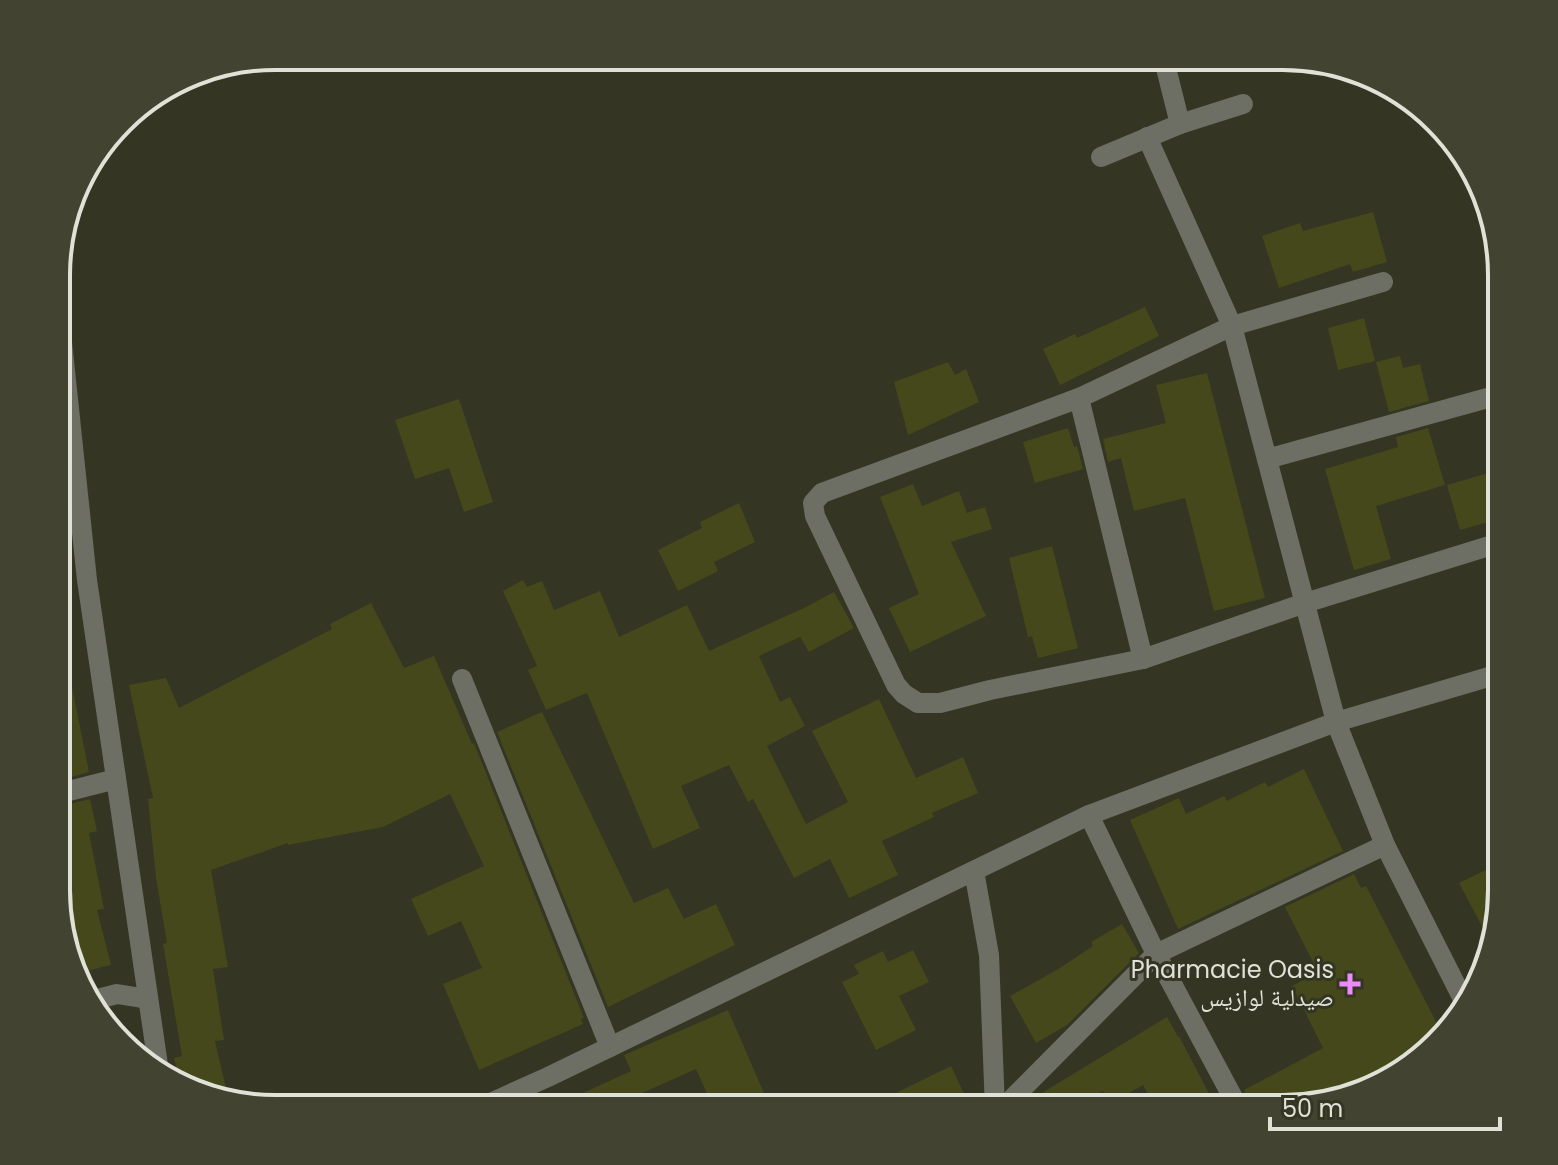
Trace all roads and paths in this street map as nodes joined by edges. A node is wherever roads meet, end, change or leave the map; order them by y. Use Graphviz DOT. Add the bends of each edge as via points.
graph roads {
  1 [pos="1166,70"];
  2 [pos="1243,104"];
  3 [pos="1180,124"];
  4 [pos="1147,137"];
  5 [pos="1101,157"];
  6 [pos="1383,282"];
  7 [pos="1232,326"];
  8 [pos="1079,398"];
  9 [pos="1488,398"];
  10 [pos="1267,459"];
  11 [pos="70,493"];
  12 [pos="1488,546"];
  13 [pos="1305,603"];
  14 [pos="1143,659"];
  15 [pos="1488,677"];
  16 [pos="462,679"];
  17 [pos="1336,722"];
  18 [pos="116,779"];
  19 [pos="70,791"];
  20 [pos="1089,815"];
  21 [pos="1385,845"];
  22 [pos="974,871"];
  23 [pos="1156,954"];
  24 [pos="1460,993"];
  25 [pos="101,998"];
  26 [pos="148,999"];
  27 [pos="610,1047"];
  28 [pos="157,1058"];
  29 [pos="508,1095"];
  30 [pos="994,1095"];
  31 [pos="1016,1095"];
  32 [pos="1232,1095"];
  1 -- 3 [label="street"];
  2 -- 3 [label="street"];
  3 -- 4 [label="street"];
  4 -- 5 [label="street"];
  4 -- 7 [label="street"];
  6 -- 7 [label="street"];
  7 -- 8 [label="street"];
  7 -- 10 [label="street"];
  8 -- 14 [label="street"];
  8 -- 14 [label="street" via="822,493 813,503 815,516 896,685 918,703 940,703"];
  9 -- 10 [label="street"];
  10 -- 13 [label="street"];
  11 -- 18 [label="street"];
  12 -- 13 [label="street"];
  13 -- 14 [label="street"];
  13 -- 17 [label="street"];
  15 -- 17 [label="street"];
  16 -- 27 [label="street"];
  17 -- 20 [label="street"];
  17 -- 21 [label="street"];
  18 -- 19 [label="street"];
  18 -- 26 [label="street"];
  20 -- 22 [label="street"];
  20 -- 23 [label="street"];
  21 -- 23 [label="street"];
  21 -- 24 [label="street"];
  22 -- 27 [label="street"];
  22 -- 30 [label="street" via="989,955"];
  23 -- 31 [label="street"];
  23 -- 32 [label="street"];
  25 -- 26 [label="street" via="117,994"];
  26 -- 28 [label="street"];
  27 -- 29 [label="street"];
}
